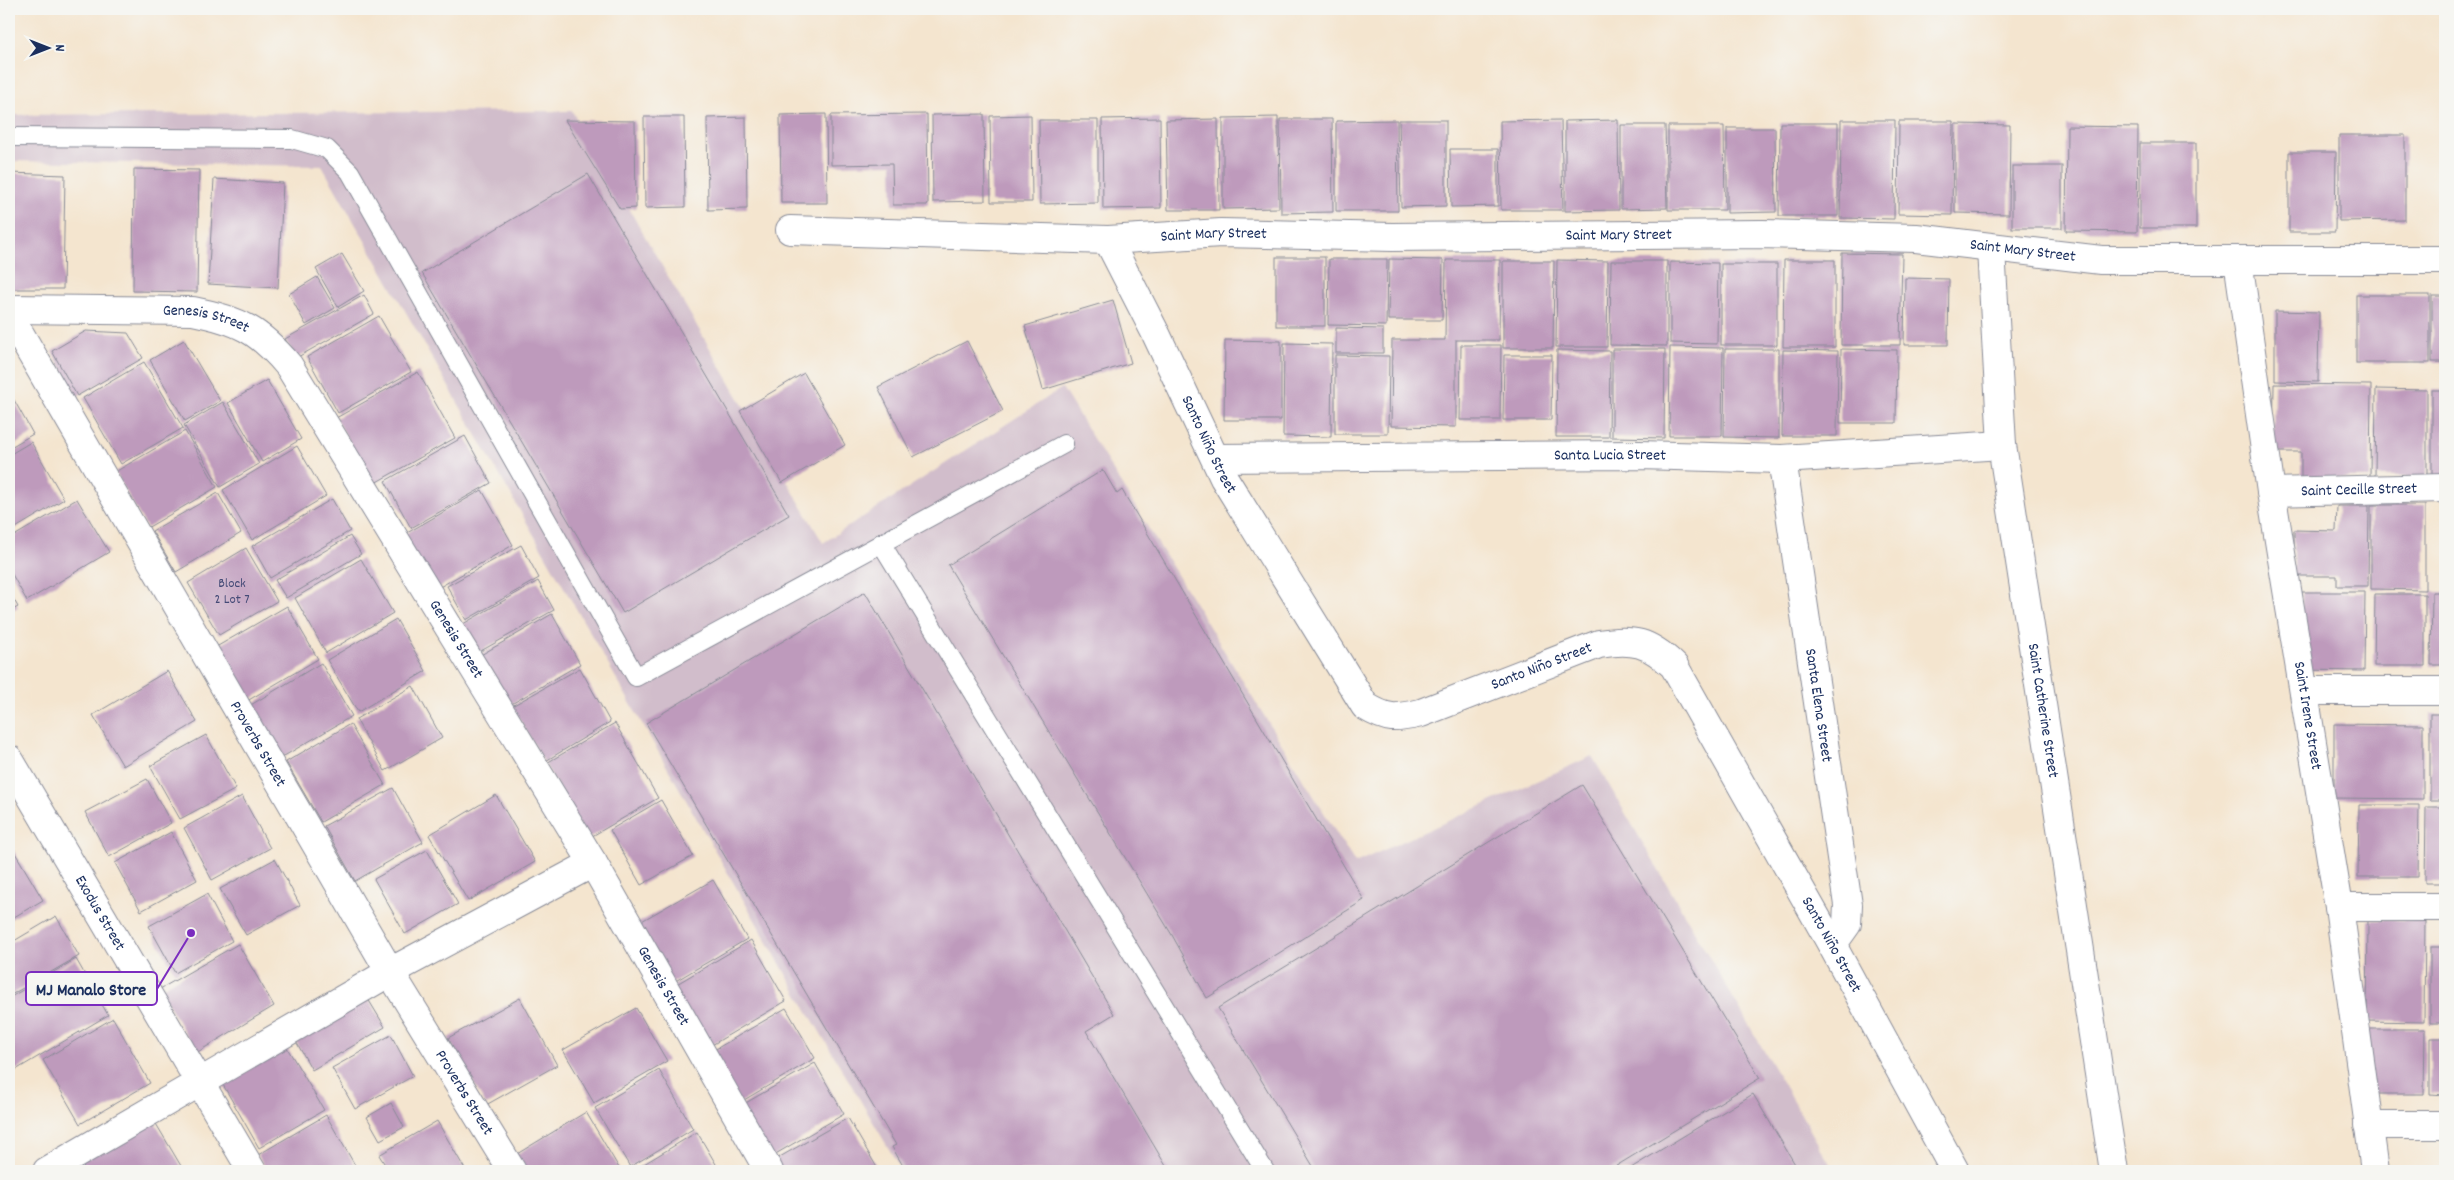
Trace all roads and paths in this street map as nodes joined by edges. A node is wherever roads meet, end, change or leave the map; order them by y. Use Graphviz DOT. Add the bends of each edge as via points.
graph roads {
  1 [pos="9,136"];
  2 [pos="790,230"];
  3 [pos="1108,240"];
  4 [pos="1991,249"];
  5 [pos="2238,260"];
  6 [pos="2445,260"];
  7 [pos="9,309"];
  8 [pos="9,315"];
  9 [pos="1064,444"];
  10 [pos="2002,445"];
  11 [pos="1216,458"];
  12 [pos="1782,459"];
  13 [pos="2445,488"];
  14 [pos="2271,492"];
  15 [pos="881,544"];
  16 [pos="2304,690"];
  17 [pos="2445,691"];
  18 [pos="9,759"];
  19 [pos="592,863"];
  20 [pos="2339,907"];
  21 [pos="2445,907"];
  22 [pos="1832,946"];
  23 [pos="390,972"];
  24 [pos="200,1082"];
  25 [pos="2368,1125"];
  26 [pos="2445,1125"];
  27 [pos="47,1171"];
  28 [pos="252,1171"];
  29 [pos="512,1171"];
  30 [pos="770,1171"];
  31 [pos="1265,1171"];
  32 [pos="1955,1171"];
  33 [pos="2114,1171"];
  34 [pos="2375,1171"];
  1 -- 15 [label="lane" via="292,139 327,149 350,172 636,677"];
  2 -- 3 [label="street, Saint Mary Street"];
  3 -- 4 [label="street, Saint Mary Street" via="1221,233 1392,237 1762,234 1916,238"];
  3 -- 11 [label="street, Santo Niño Street"];
  4 -- 5 [label="street, Saint Mary Street" via="2101,260"];
  4 -- 10 [label="street, Saint Catherine Street"];
  5 -- 6 [label="street, Saint Mary Street"];
  5 -- 14 [label="street, Saint Irene Street"];
  7 -- 19 [label="street, Genesis Street" via="193,311 248,328 271,344 289,366"];
  8 -- 23 [label="street, Proverbs Street"];
  9 -- 15 [label="lane"];
  10 -- 12 [label="street, Santa Lucia Street"];
  10 -- 33 [label="street, Saint Catherine Street"];
  11 -- 12 [label="street, Santa Lucia Street" via="1639,456"];
  11 -- 22 [label="street, Santo Niño Street" via="1224,478 1365,706 1380,715 1398,719 1421,713 1599,644 1618,640 1638,642 1659,652 1674,666"];
  12 -- 22 [label="street, Santa Elena Street" via="1848,905 1847,924"];
  13 -- 14 [label="street, Saint Cecille Street"];
  14 -- 16 [label="street, Saint Irene Street"];
  15 -- 31 [label="lane"];
  16 -- 17 [label="street"];
  16 -- 20 [label="street, Saint Irene Street"];
  18 -- 24 [label="street, Exodus Street"];
  19 -- 23 [label="street"];
  19 -- 30 [label="street, Genesis Street"];
  20 -- 21 [label="street"];
  20 -- 25 [label="street, Saint Irene Street"];
  22 -- 32 [label="street, Santo Niño Street"];
  23 -- 24 [label="street"];
  23 -- 29 [label="street, Proverbs Street"];
  24 -- 27 [label="street"];
  24 -- 28 [label="street, Exodus Street"];
  25 -- 26 [label="street"];
  25 -- 34 [label="street, Saint Irene Street"];
}
